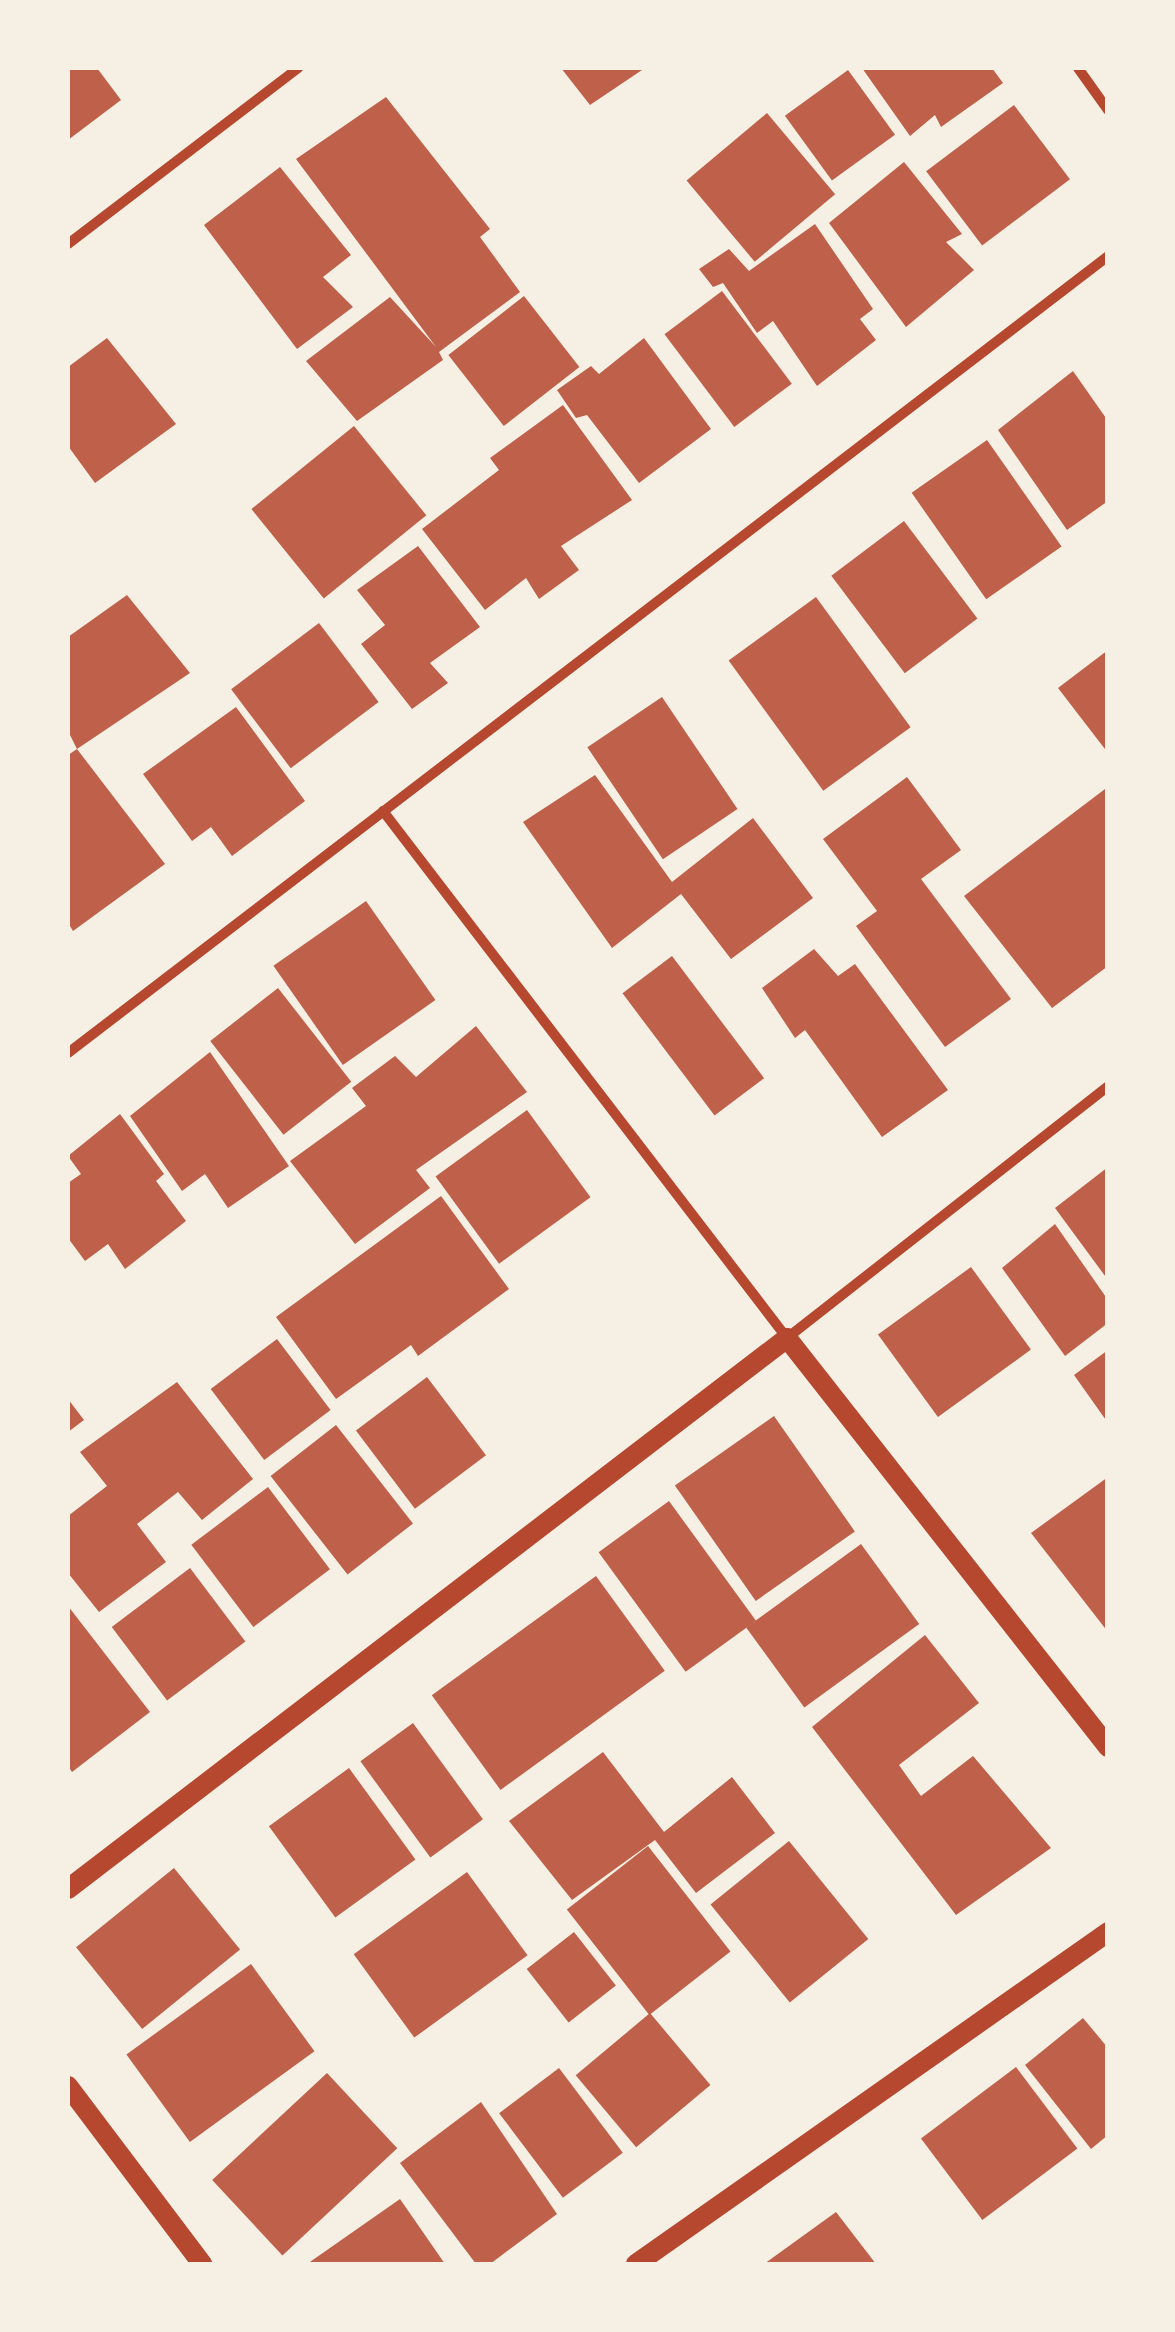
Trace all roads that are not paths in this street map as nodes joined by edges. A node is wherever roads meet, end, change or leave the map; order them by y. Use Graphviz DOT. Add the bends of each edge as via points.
graph roads {
  1 [pos="298,68"];
  2 [pos="1078,68"];
  3 [pos="1108,110"];
  4 [pos="68,244"];
  5 [pos="1108,256"];
  6 [pos="383,811"];
  7 [pos="68,1053"];
  8 [pos="1108,1086"];
  9 [pos="787,1338"];
  10 [pos="1108,1747"];
  11 [pos="68,1889"];
  12 [pos="1108,1932"];
  13 [pos="68,2086"];
  14 [pos="202,2264"];
  15 [pos="636,2264"];
  1 -- 4 [label="street"];
  2 -- 3 [label="street"];
  5 -- 6 [label="street"];
  6 -- 7 [label="street"];
  6 -- 9 [label="street"];
  8 -- 9 [label="street"];
  9 -- 10 [label="main road"];
  9 -- 11 [label="main road"];
  12 -- 15 [label="main road"];
  13 -- 14 [label="main road"];
}
